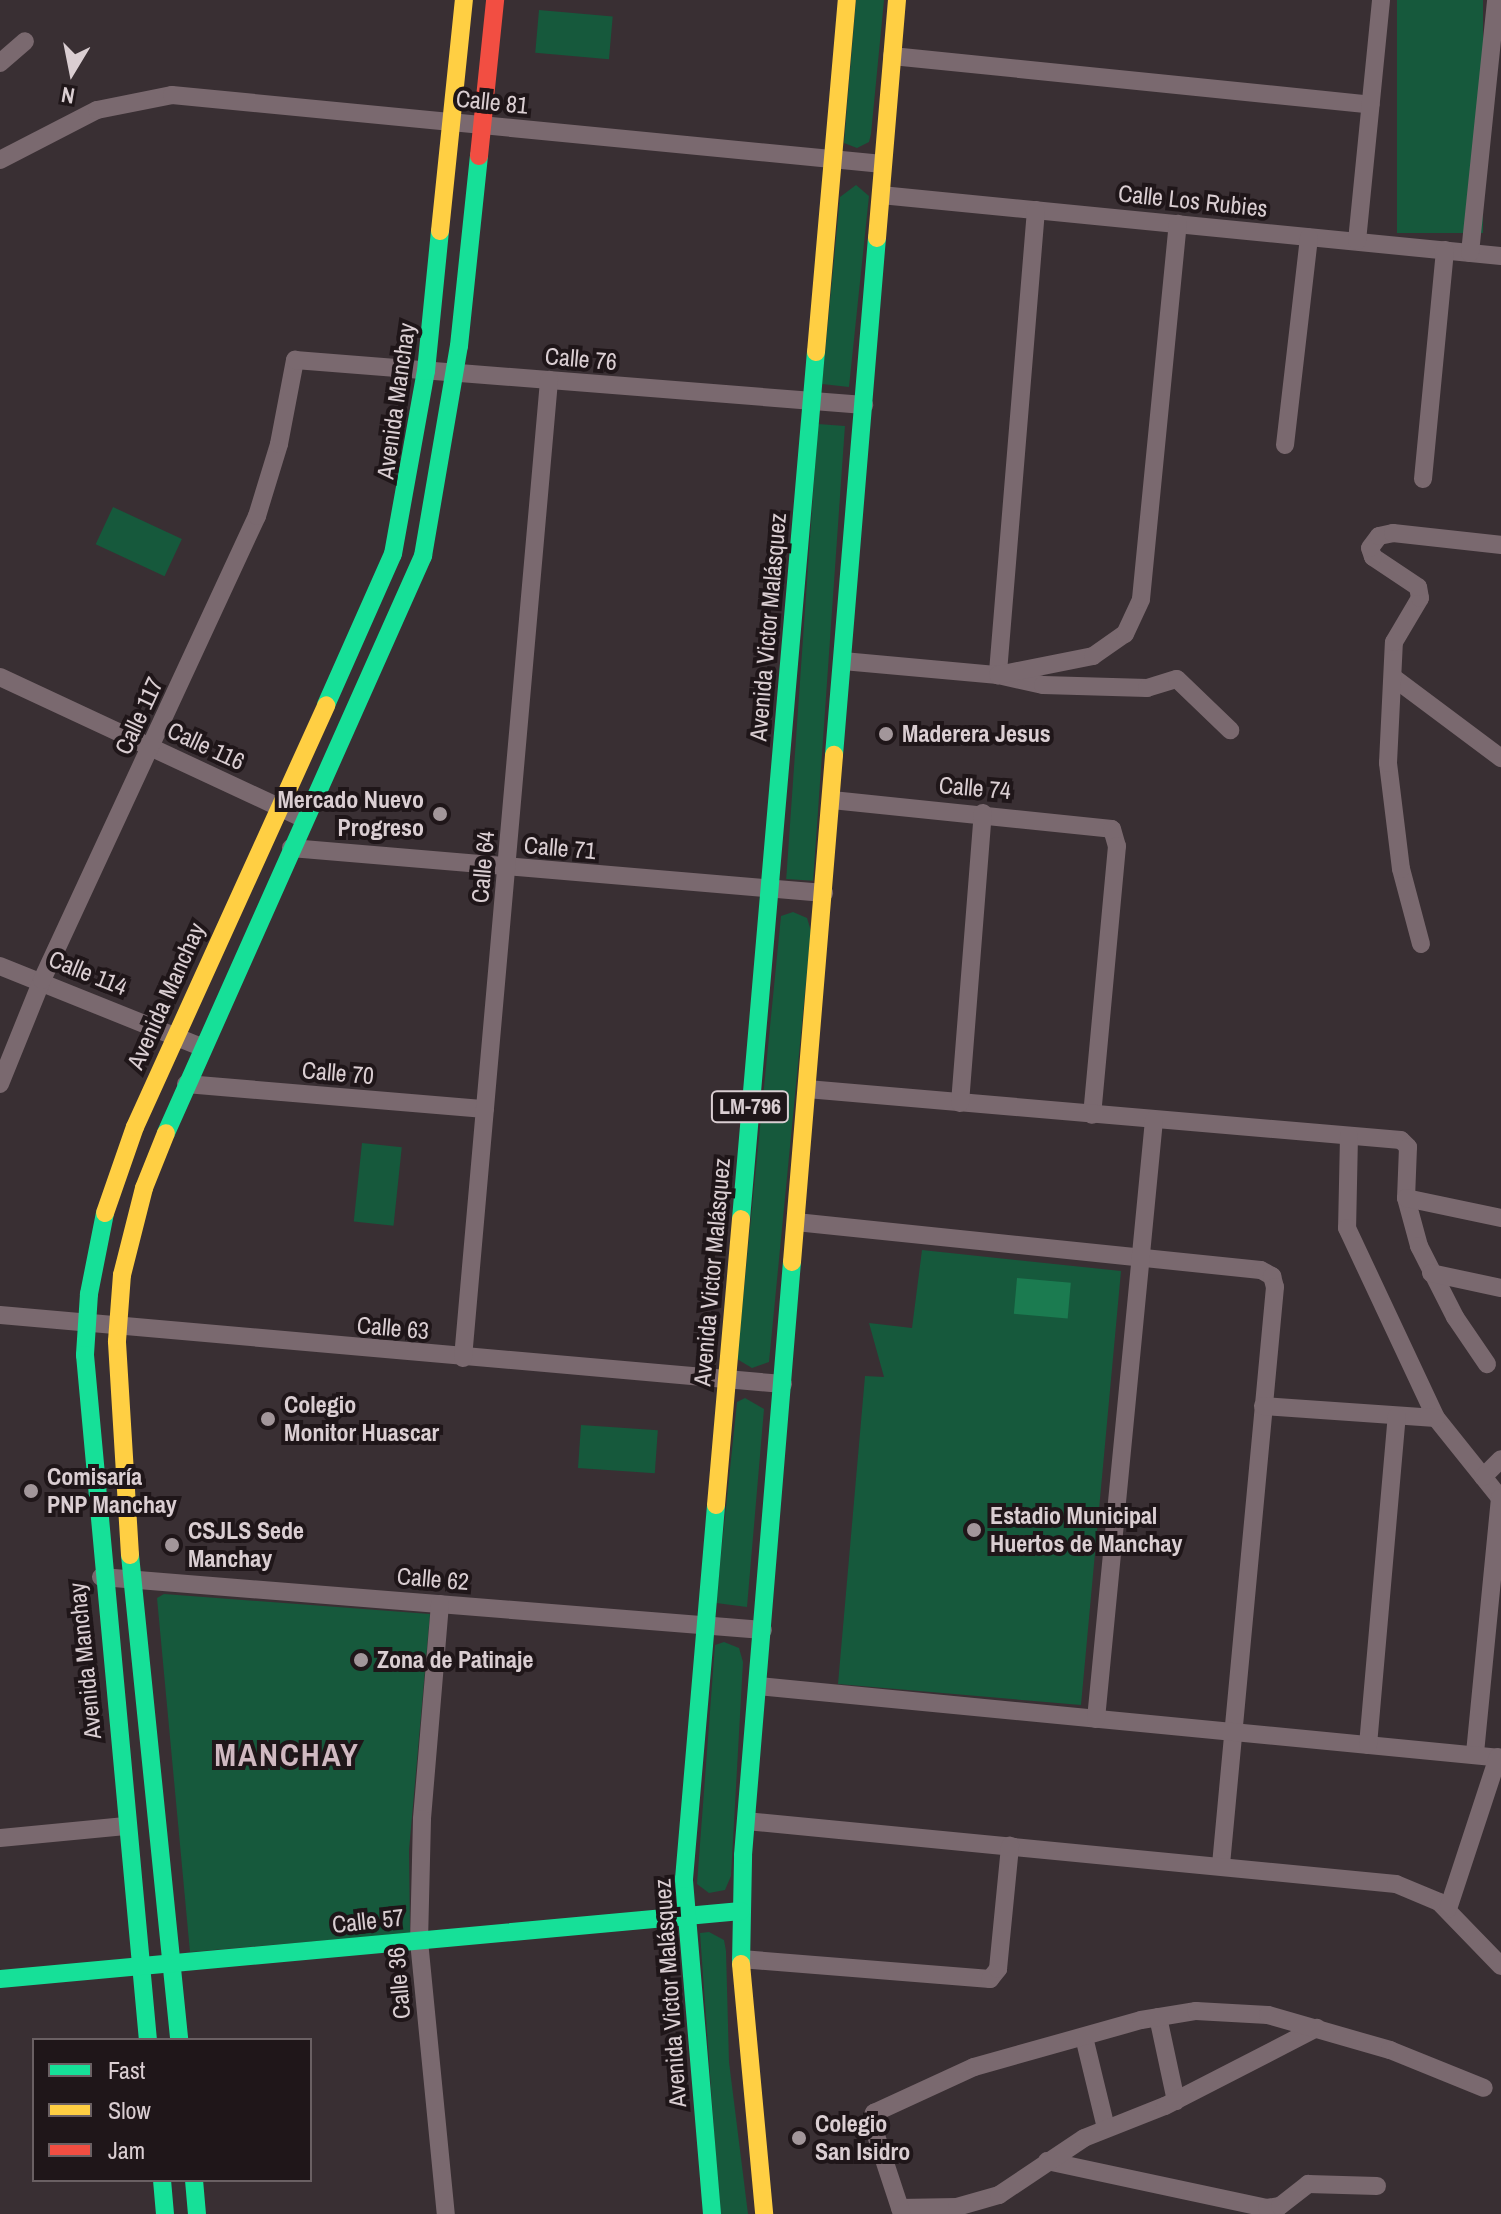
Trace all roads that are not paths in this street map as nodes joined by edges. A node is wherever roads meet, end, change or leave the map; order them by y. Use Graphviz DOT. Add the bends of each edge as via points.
graph roads {
  1 [pos="464,0"];
  2 [pos="495,0"];
  3 [pos="847,0"];
  4 [pos="897,0"];
  5 [pos="1381,0"];
  6 [pos="1496,0"];
  7 [pos="25,41"];
  8 [pos="892,56"];
  9 [pos="0,63"];
  10 [pos="1371,105"];
  11 [pos="1492,117"];
  12 [pos="452,122"];
  13 [pos="483,125"];
  14 [pos="0,160"];
  15 [pos="833,160"];
  16 [pos="883,164"];
  17 [pos="881,195"];
  18 [pos="1036,210"];
  19 [pos="1178,224"];
  20 [pos="1309,237"];
  21 [pos="1357,241"];
  22 [pos="1445,250"];
  23 [pos="1470,253"];
  24 [pos="1501,256"];
  25 [pos="295,360"];
  26 [pos="426,371"];
  27 [pos="456,372"];
  28 [pos="549,380"];
  29 [pos="811,402"];
  30 [pos="864,405"];
  31 [pos="1285,445"];
  32 [pos="1423,479"];
  33 [pos="1501,545"];
  34 [pos="843,661"];
  35 [pos="998,675"];
  36 [pos="0,677"];
  37 [pos="1394,678"];
  38 [pos="1230,730"];
  39 [pos="152,747"];
  40 [pos="1501,758"];
  41 [pos="832,800"];
  42 [pos="278,805"];
  43 [pos="983,813"];
  44 [pos="305,819"];
  45 [pos="291,848"];
  46 [pos="507,868"];
  47 [pos="770,889"];
  48 [pos="824,893"];
  49 [pos="1421,944"];
  50 [pos="0,966"];
  51 [pos="42,980"];
  52 [pos="174,1034"];
  53 [pos="202,1047"];
  54 [pos="0,1084"];
  55 [pos="186,1084"];
  56 [pos="807,1089"];
  57 [pos="960,1103"];
  58 [pos="485,1109"];
  59 [pos="1092,1115"];
  60 [pos="1154,1120"];
  61 [pos="1349,1136"];
  62 [pos="1406,1198"];
  63 [pos="1501,1218"];
  64 [pos="796,1222"];
  65 [pos="1140,1257"];
  66 [pos="1431,1273"];
  67 [pos="1501,1288"];
  68 [pos="0,1315"];
  69 [pos="87,1322"];
  70 [pos="117,1327"];
  71 [pos="463,1358"];
  72 [pos="1487,1364"];
  73 [pos="726,1379"];
  74 [pos="783,1384"];
  75 [pos="1263,1406"];
  76 [pos="1397,1416"];
  77 [pos="1436,1418"];
  78 [pos="1501,1459"];
  79 [pos="1483,1477"];
  80 [pos="1501,1497"];
  81 [pos="101,1577"];
  82 [pos="132,1578"];
  83 [pos="440,1604"];
  84 [pos="705,1625"];
  85 [pos="763,1630"];
  86 [pos="758,1686"];
  87 [pos="1096,1719"];
  88 [pos="1232,1732"];
  89 [pos="1368,1745"];
  90 [pos="1475,1755"];
  91 [pos="1499,1757"];
  92 [pos="746,1821"];
  93 [pos="125,1826"];
  94 [pos="0,1838"];
  95 [pos="1010,1846"];
  96 [pos="1221,1865"];
  97 [pos="1448,1909"];
  98 [pos="741,1911"];
  99 [pos="684,1916"];
  100 [pos="419,1941"];
  101 [pos="741,1959"];
  102 [pos="171,1965"];
  103 [pos="1501,1966"];
  104 [pos="141,1967"];
  105 [pos="0,1979"];
  106 [pos="1158,2017"];
  107 [pos="1317,2028"];
  108 [pos="1084,2037"];
  109 [pos="148,2038"];
  110 [pos="179,2038"];
  111 [pos="1484,2088"];
  112 [pos="1176,2101"];
  113 [pos="1106,2128"];
  114 [pos="1047,2161"];
  115 [pos="162,2182"];
  116 [pos="194,2182"];
  117 [pos="1377,2186"];
  118 [pos="901,2211"];
  119 [pos="165,2214"];
  120 [pos="197,2214"];
  121 [pos="446,2214"];
  122 [pos="712,2214"];
  123 [pos="764,2214"];
  1 -- 12 [label="street, Avenida Manchay"];
  2 -- 13 [label="street"];
  3 -- 15 [label="street, Avenida Victor Malásquez / LM-796"];
  4 -- 8 [label="street, LM-796"];
  5 -- 10 [label="street"];
  6 -- 11 [label="street"];
  7 -- 9 [label="street"];
  8 -- 10 [label="street"];
  8 -- 16 [label="street, LM-796"];
  10 -- 21 [label="street"];
  11 -- 23 [label="street"];
  12 -- 13 [label="street, Calle 81"];
  12 -- 14 [label="street, Calle 81" via="172,95 97,110"];
  12 -- 26 [label="street, Avenida Manchay"];
  13 -- 15 [label="street, Calle 81"];
  13 -- 27 [label="street"];
  15 -- 16 [label="street, Calle 81"];
  15 -- 29 [label="street, Avenida Victor Malásquez / LM-796"];
  16 -- 17 [label="street, LM-796"];
  17 -- 18 [label="street, Calle Los Rubies"];
  17 -- 30 [label="street, LM-796"];
  18 -- 19 [label="street, Calle Los Rubies"];
  18 -- 35 [label="street"];
  19 -- 20 [label="street, Calle Los Rubies"];
  19 -- 35 [label="street" via="1141,599 1134,620 1125,634 1093,656"];
  20 -- 21 [label="street, Calle Los Rubies"];
  20 -- 31 [label="street"];
  21 -- 22 [label="street, Calle Los Rubies"];
  22 -- 23 [label="street, Calle Los Rubies"];
  22 -- 32 [label="street"];
  23 -- 24 [label="street, Calle Los Rubies"];
  25 -- 26 [label="street, Calle 76"];
  25 -- 39 [label="street, Calle 117" via="266,492"];
  26 -- 27 [label="street, Calle 76"];
  26 -- 42 [label="street, Avenida Manchay" via="406,498 388,570"];
  27 -- 28 [label="street, Calle 76"];
  27 -- 44 [label="street" via="431,523 415,581"];
  28 -- 29 [label="street, Calle 76"];
  28 -- 46 [label="street, Calle 64"];
  29 -- 30 [label="street, Calle 76"];
  29 -- 47 [label="street, Avenida Victor Malásquez / LM-796"];
  30 -- 34 [label="street, LM-796"];
  33 -- 37 [label="street" via="1393,533 1379,536 1370,548 1373,557 1408,577 1420,598 1394,642"];
  34 -- 35 [label="street"];
  34 -- 41 [label="street, LM-796"];
  35 -- 38 [label="street" via="1043,685 1147,688 1177,679"];
  36 -- 39 [label="street, Calle 116"];
  37 -- 40 [label="street"];
  37 -- 49 [label="street" via="1389,793"];
  39 -- 42 [label="street, Calle 116"];
  39 -- 51 [label="street, Calle 117"];
  41 -- 43 [label="street, Calle 74"];
  41 -- 48 [label="street, LM-796"];
  42 -- 44 [label="street, Calle 116"];
  42 -- 52 [label="street, Avenida Manchay"];
  43 -- 57 [label="street"];
  43 -- 59 [label="street, Calle 74" via="1112,829 1117,846"];
  44 -- 45 [label="street"];
  45 -- 46 [label="street, Calle 71"];
  45 -- 53 [label="street"];
  46 -- 47 [label="street, Calle 71"];
  46 -- 58 [label="street, Calle 64"];
  47 -- 48 [label="street, Calle 71"];
  47 -- 73 [label="street, Avenida Victor Malásquez / LM-796"];
  48 -- 56 [label="street, LM-796"];
  50 -- 51 [label="street, Calle 114"];
  51 -- 52 [label="street, Calle 114"];
  51 -- 54 [label="street, Calle 117"];
  52 -- 53 [label="street, Calle 114"];
  52 -- 69 [label="street, Avenida Manchay" via="112,1187"];
  53 -- 55 [label="street"];
  55 -- 58 [label="street, Calle 70"];
  55 -- 70 [label="street" via="130,1235"];
  56 -- 57 [label="street"];
  56 -- 64 [label="street, LM-796"];
  57 -- 59 [label="street"];
  58 -- 71 [label="street, Calle 64"];
  59 -- 60 [label="street"];
  60 -- 61 [label="street"];
  60 -- 65 [label="street"];
  61 -- 62 [label="street" via="1406,1143"];
  61 -- 77 [label="street" via="1347,1228"];
  62 -- 63 [label="street"];
  62 -- 66 [label="street"];
  64 -- 65 [label="street"];
  64 -- 74 [label="street, LM-796"];
  65 -- 75 [label="street" via="1272,1276"];
  65 -- 87 [label="street"];
  66 -- 67 [label="street"];
  66 -- 72 [label="street"];
  68 -- 69 [label="street, Calle 63"];
  69 -- 70 [label="street, Calle 63"];
  69 -- 81 [label="street, Avenida Manchay"];
  70 -- 71 [label="street, Calle 63"];
  70 -- 82 [label="street"];
  71 -- 73 [label="street, Calle 63"];
  73 -- 74 [label="street, Calle 63"];
  73 -- 84 [label="street, Avenida Victor Malásquez / LM-796"];
  74 -- 85 [label="street, LM-796"];
  75 -- 76 [label="street"];
  75 -- 88 [label="street"];
  76 -- 77 [label="street"];
  76 -- 89 [label="street"];
  77 -- 79 [label="street"];
  78 -- 79 [label="street"];
  79 -- 80 [label="street"];
  80 -- 90 [label="street"];
  81 -- 82 [label="street, Calle 62"];
  81 -- 93 [label="street, Avenida Manchay"];
  82 -- 83 [label="street, Calle 62"];
  82 -- 102 [label="street"];
  83 -- 84 [label="street, Calle 62"];
  83 -- 100 [label="street, Calle 36" via="422,1819"];
  84 -- 85 [label="street, Calle 62"];
  84 -- 99 [label="street, Avenida Victor Malásquez / LM-796"];
  85 -- 86 [label="street, LM-796"];
  86 -- 87 [label="street"];
  86 -- 92 [label="street, LM-796"];
  87 -- 88 [label="street"];
  88 -- 89 [label="street"];
  88 -- 96 [label="street"];
  89 -- 90 [label="street"];
  90 -- 91 [label="street"];
  91 -- 97 [label="street"];
  92 -- 95 [label="street"];
  92 -- 98 [label="street, LM-796"];
  93 -- 94 [label="street"];
  93 -- 104 [label="street, Avenida Manchay"];
  95 -- 96 [label="street"];
  95 -- 101 [label="street" via="998,1969 990,1979"];
  96 -- 97 [label="street" via="1396,1884"];
  97 -- 103 [label="street"];
  98 -- 99 [label="street, Calle 57"];
  98 -- 101 [label="street, LM-796"];
  99 -- 100 [label="street, Calle 57"];
  99 -- 122 [label="street, Avenida Victor Malásquez / LM-796"];
  100 -- 102 [label="street, Calle 57"];
  100 -- 121 [label="street, Calle 36"];
  101 -- 123 [label="street, LM-796"];
  102 -- 104 [label="street, Calle 57"];
  102 -- 110 [label="street"];
  104 -- 105 [label="street, Calle 57"];
  104 -- 109 [label="street, Avenida Manchay"];
  106 -- 107 [label="street" via="1232,2011"];
  106 -- 108 [label="street"];
  106 -- 112 [label="street"];
  107 -- 111 [label="street" via="1422,2061"];
  107 -- 112 [label="street"];
  108 -- 113 [label="street"];
  108 -- 118 [label="street" via="974,2067 874,2113 871,2120"];
  112 -- 113 [label="street"];
  113 -- 114 [label="street"];
  114 -- 117 [label="street" via="1267,2208 1280,2206 1308,2184"];
  114 -- 118 [label="street" via="986,2199"];
  115 -- 119 [label="street"];
  116 -- 120 [label="street"];
}
